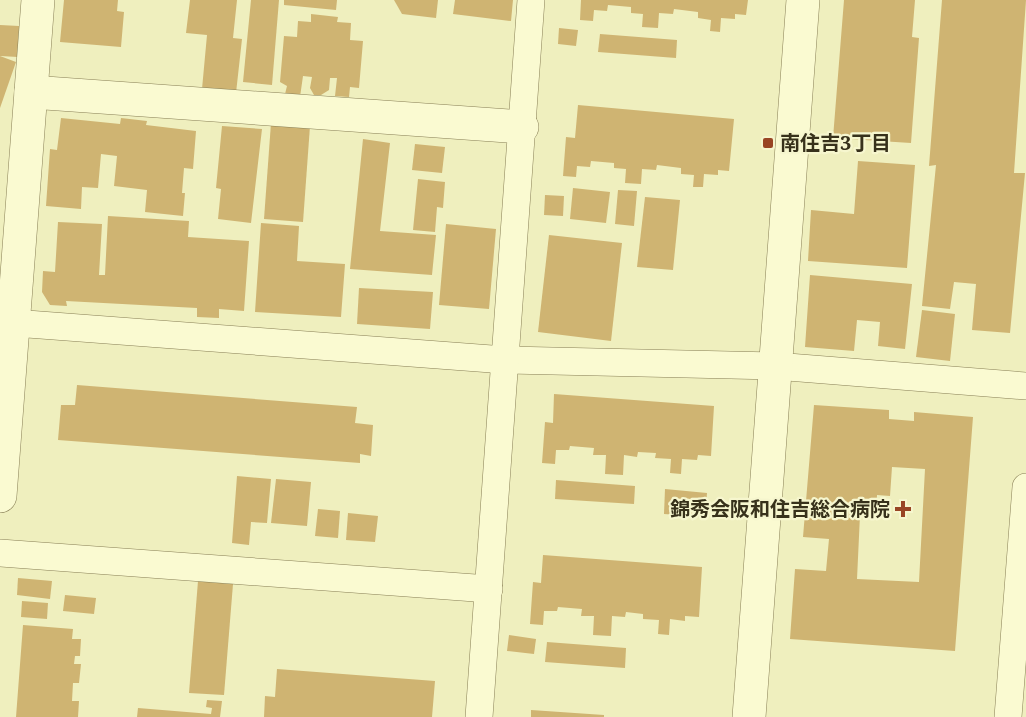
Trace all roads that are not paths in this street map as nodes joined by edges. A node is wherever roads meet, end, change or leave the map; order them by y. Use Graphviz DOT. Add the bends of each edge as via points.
graph roads {
  1 [pos="38,0"];
  2 [pos="531,0"];
  3 [pos="803,0"];
  4 [pos="31,92"];
  5 [pos="522,127"];
  6 [pos="7,322"];
  7 [pos="505,360"];
  8 [pos="775,366"];
  9 [pos="1026,386"];
  10 [pos="1026,487"];
  11 [pos="0,496"];
  12 [pos="0,553"];
  13 [pos="489,589"];
  14 [pos="1021,621"];
  15 [pos="479,717"];
  16 [pos="749,717"];
  17 [pos="1008,717"];
  1 -- 4 [label="street"];
  2 -- 5 [label="street"];
  3 -- 8 [label="street"];
  4 -- 5 [label="street"];
  4 -- 6 [label="street"];
  5 -- 7 [label="street"];
  6 -- 7 [label="street"];
  6 -- 11 [label="street"];
  7 -- 8 [label="street"];
  7 -- 13 [label="street"];
  8 -- 9 [label="street"];
  8 -- 16 [label="street"];
  10 -- 14 [label="street"];
  12 -- 13 [label="street"];
  13 -- 15 [label="street"];
  14 -- 17 [label="street"];
}
